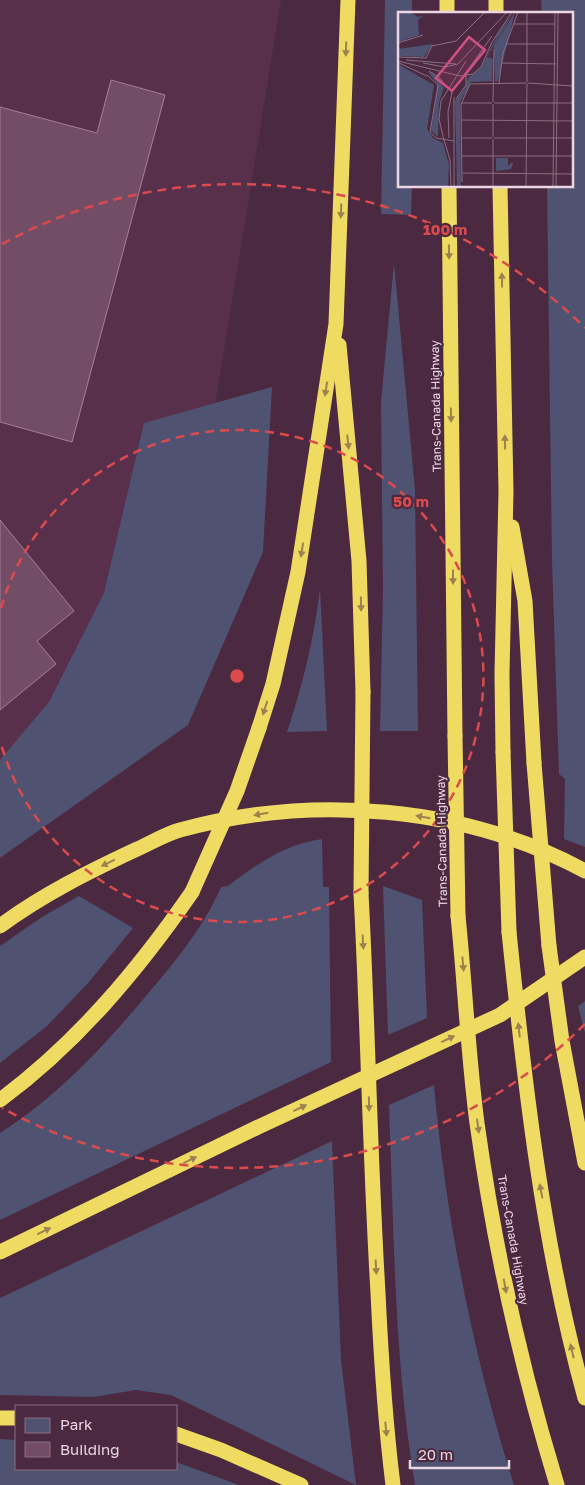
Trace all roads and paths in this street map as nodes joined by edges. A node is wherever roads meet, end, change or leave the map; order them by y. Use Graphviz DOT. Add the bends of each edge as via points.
graph roads {
  1 [pos="348,0"];
  2 [pos="448,188"];
  3 [pos="500,188"];
  4 [pos="336,324"];
  5 [pos="506,491"];
  6 [pos="585,871"];
  7 [pos="0,926"];
  8 [pos="585,957"];
  9 [pos="0,1100"];
  10 [pos="585,1163"];
  11 [pos="0,1252"];
  12 [pos="585,1398"];
  13 [pos="0,1418"];
  14 [pos="15,1418"];
  15 [pos="178,1435"];
  16 [pos="301,1485"];
  17 [pos="393,1485"];
  18 [pos="557,1485"];
  1 -- 4 [label="highway, one-way"];
  2 -- 18 [label="highway, Trans-Canada Highway, one-way, bridge" via="458,916 477,1122 502,1266 539,1427"];
  5 -- 3 [label="highway, one-way"];
  4 -- 9 [label="highway, one-way, bridge" via="298,572 273,684 237,791 192,892 154,946 107,1003 59,1051"];
  4 -- 17 [label="highway, one-way, bridge" via="360,562 363,692 361,893 370,1155 385,1426"];
  5 -- 10 [label="highway, bridge" via="525,601 549,946 562,1040"];
  12 -- 5 [label="highway, one-way, bridge" via="572,1350 538,1177 526,1097 509,932 502,674"];
  6 -- 7 [label="highway, one-way" via="566,860 494,832 419,816 332,809 269,813 179,830 32,902"];
  11 -- 8 [label="highway, one-way, bridge" via="500,1015"];
  13 -- 14 [label="highway"];
  15 -- 16 [label="highway"];
}
